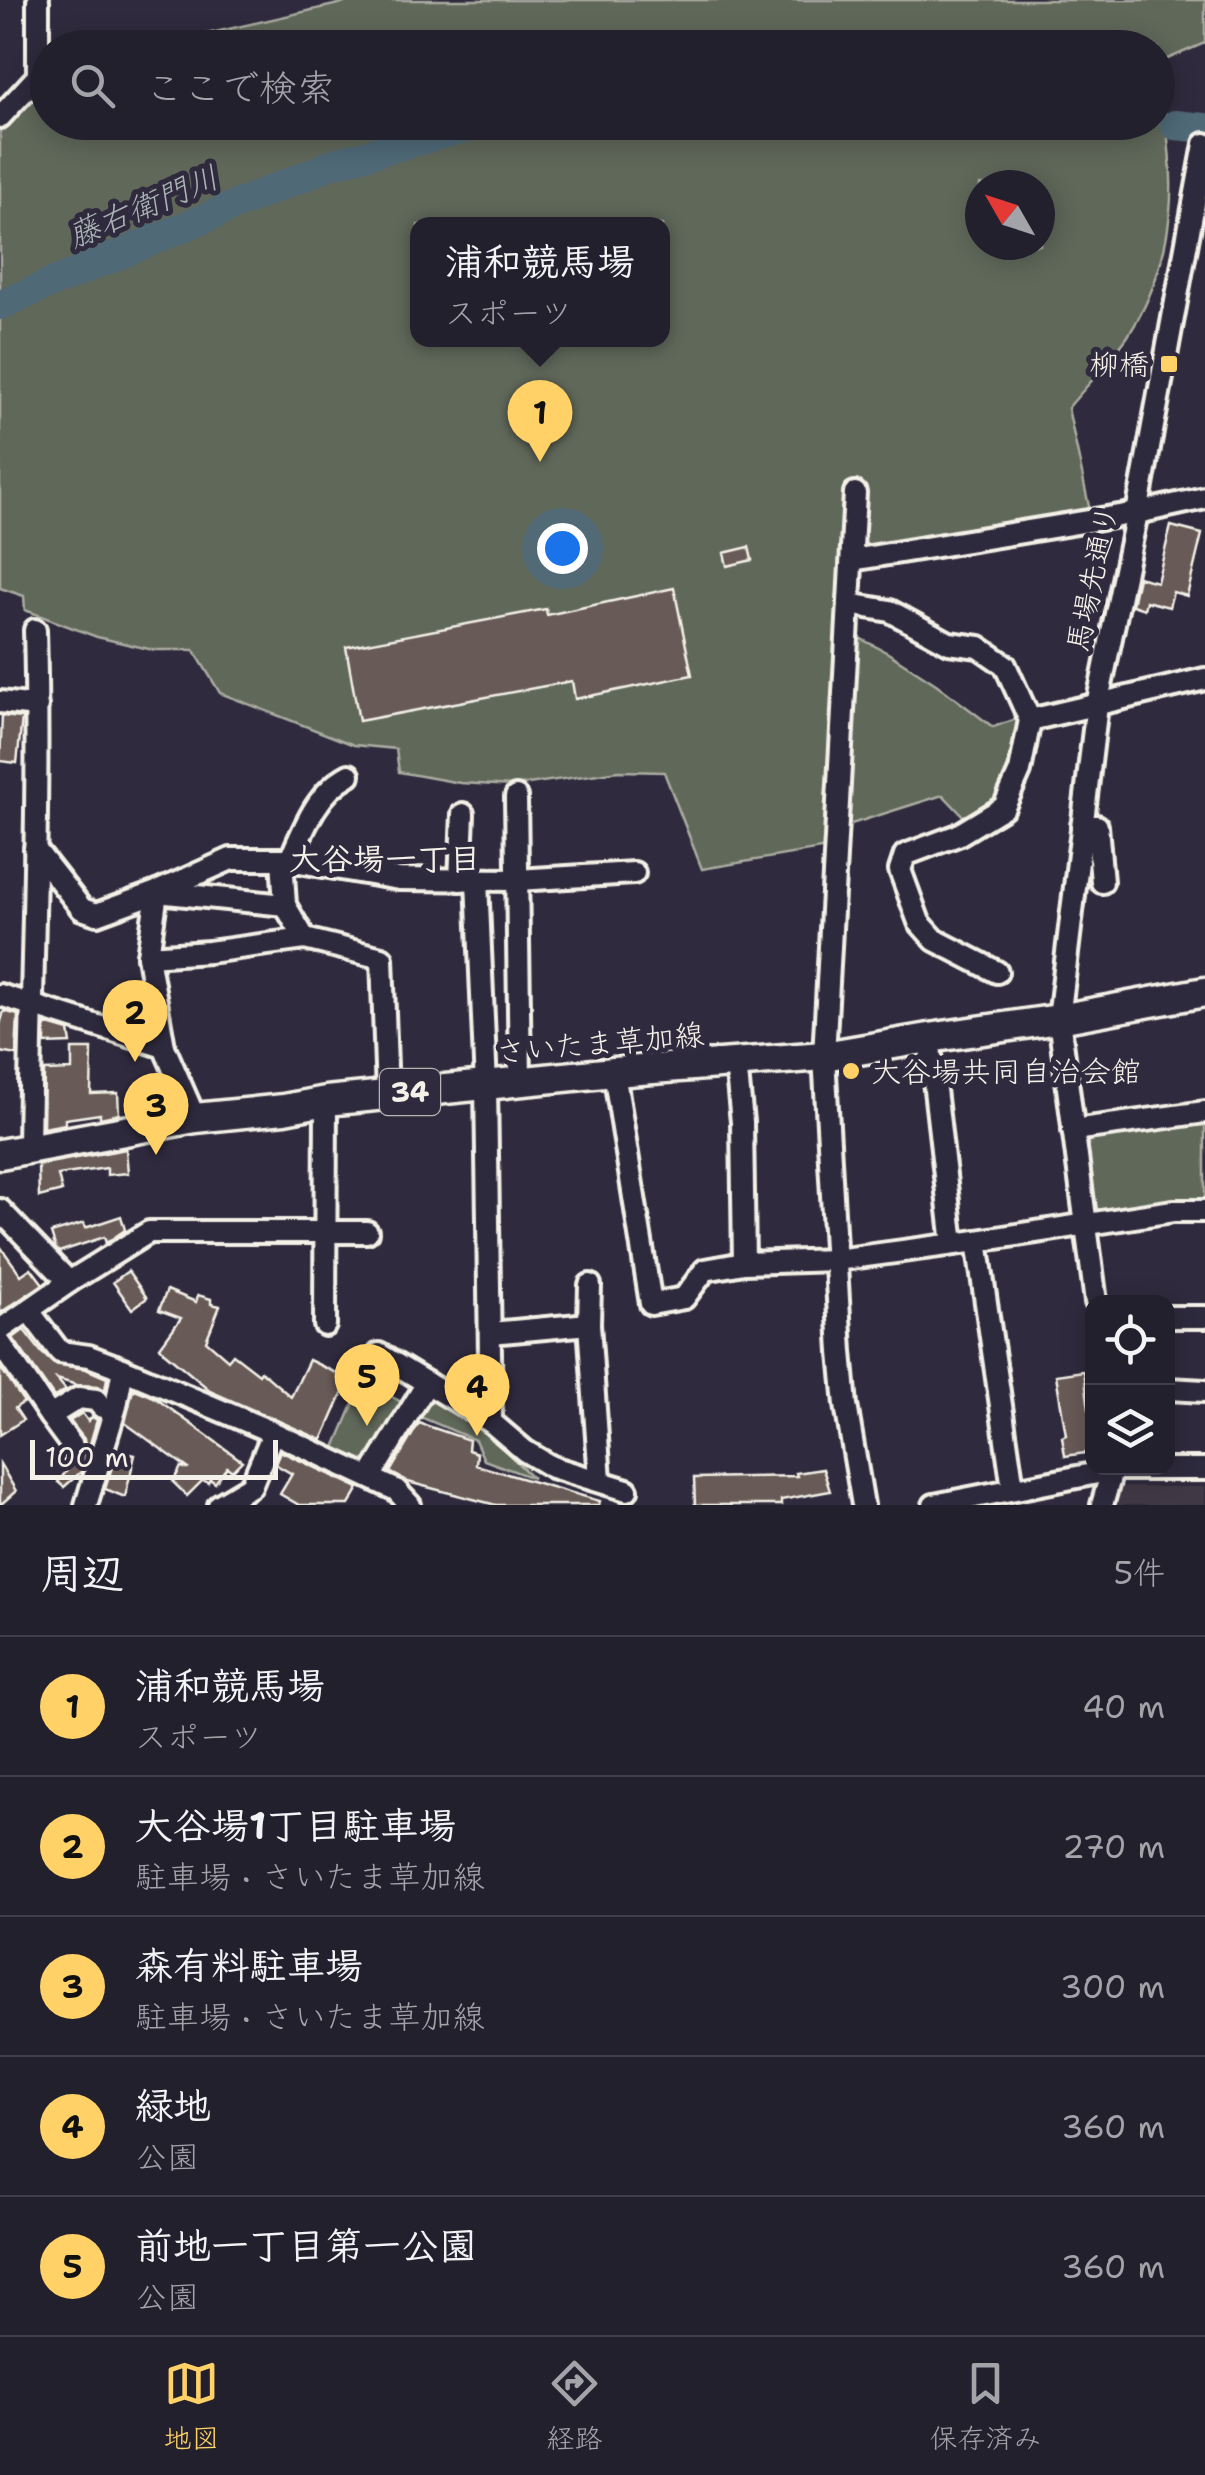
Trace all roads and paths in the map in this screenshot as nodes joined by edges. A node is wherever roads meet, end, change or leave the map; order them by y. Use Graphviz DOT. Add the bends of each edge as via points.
graph roads {
  1 [pos="38,0"];
  2 [pos="38,30"];
  3 [pos="30,85"];
  4 [pos="0,118"];
  5 [pos="1204,153"];
  6 [pos="855,493"];
  7 [pos="1205,498"];
  8 [pos="1137,512"];
  9 [pos="852,560"];
  10 [pos="849,604"];
  11 [pos="35,630"];
  12 [pos="1205,679"];
  13 [pos="0,702"];
  14 [pos="1097,705"];
  15 [pos="37,706"];
  16 [pos="1030,720"];
  17 [pos="349,775"];
  18 [pos="516,797"];
  19 [pos="463,814"];
  20 [pos="1082,826"];
  21 [pos="35,849"];
  22 [pos="286,860"];
  23 [pos="634,873"];
  24 [pos="517,880"];
  25 [pos="469,881"];
  26 [pos="1102,882"];
  27 [pos="157,892"];
  28 [pos="285,905"];
  29 [pos="306,939"];
  30 [pos="148,956"];
  31 [pos="997,972"];
  32 [pos="1205,992"];
  33 [pos="0,995"];
  34 [pos="30,1004"];
  35 [pos="1059,1019"];
  36 [pos="929,1038"];
  37 [pos="164,1047"];
  38 [pos="824,1056"];
  39 [pos="736,1063"];
  40 [pos="614,1072"];
  41 [pos="520,1081"];
  42 [pos="486,1086"];
  43 [pos="387,1094"];
  44 [pos="326,1101"];
  45 [pos="1205,1112"];
  46 [pos="195,1118"];
  47 [pos="1072,1130"];
  48 [pos="28,1149"];
  49 [pos="0,1154"];
  50 [pos="0,1210"];
  51 [pos="1205,1211"];
  52 [pos="1086,1224"];
  53 [pos="325,1230"];
  54 [pos="367,1232"];
  55 [pos="977,1242"];
  56 [pos="953,1244"];
  57 [pos="836,1260"];
  58 [pos="744,1262"];
  59 [pos="70,1282"];
  60 [pos="590,1285"];
  61 [pos="1095,1295"];
  62 [pos="29,1311"];
  63 [pos="1175,1317"];
  64 [pos="1205,1317"];
  65 [pos="589,1324"];
  66 [pos="325,1325"];
  67 [pos="0,1330"];
  68 [pos="491,1332"];
  69 [pos="0,1343"];
  70 [pos="378,1354"];
  71 [pos="124,1369"];
  72 [pos="427,1384"];
  73 [pos="1175,1389"];
  74 [pos="1205,1391"];
  75 [pos="102,1407"];
  76 [pos="50,1416"];
  77 [pos="491,1422"];
  78 [pos="272,1433"];
  79 [pos="72,1446"];
  80 [pos="1175,1469"];
  81 [pos="1205,1469"];
  82 [pos="1085,1475"];
  83 [pos="1114,1475"];
  84 [pos="370,1477"];
  85 [pos="600,1480"];
  86 [pos="1013,1488"];
  87 [pos="628,1490"];
  88 [pos="86,1505"];
  89 [pos="219,1505"];
  90 [pos="410,1505"];
  91 [pos="863,1505"];
  92 [pos="934,1505"];
  93 [pos="1102,1505"];
  1 -- 2 [label="street"];
  3 -- 4 [label="street"];
  5 -- 8 [label="street, 馬場先通り"];
  6 -- 9 [label="street"];
  7 -- 8 [label="street"];
  8 -- 9 [label="street"];
  8 -- 14 [label="street, 馬場先通り"];
  9 -- 10 [label="street"];
  10 -- 16 [label="street" via="890,611 949,642 979,647 1005,665"];
  10 -- 38 [label="street"];
  11 -- 15 [label="street"];
  12 -- 14 [label="street"];
  13 -- 15 [label="street"];
  14 -- 16 [label="street"];
  14 -- 20 [label="street, 馬場先通り"];
  15 -- 21 [label="street"];
  16 -- 31 [label="street" via="1004,808 905,855 900,870 919,922 935,940"];
  17 -- 22 [label="street" via="326,791"];
  18 -- 24 [label="street"];
  19 -- 25 [label="street"];
  20 -- 26 [label="street" via="1097,826"];
  20 -- 35 [label="street, 馬場先通り"];
  21 -- 27 [label="street" via="82,910 97,914"];
  21 -- 34 [label="street"];
  22 -- 25 [label="street" via="398,879"];
  22 -- 27 [label="street" via="231,859"];
  22 -- 28 [label="street"];
  23 -- 24 [label="street"];
  24 -- 25 [label="street"];
  24 -- 41 [label="street"];
  25 -- 42 [label="street"];
  27 -- 28 [label="street"];
  27 -- 30 [label="street"];
  28 -- 29 [label="street"];
  29 -- 30 [label="street"];
  29 -- 43 [label="street" via="382,958"];
  30 -- 37 [label="street"];
  32 -- 35 [label="main road, さいたま草加線 / 34"];
  33 -- 34 [label="street"];
  34 -- 37 [label="street"];
  34 -- 48 [label="street"];
  35 -- 36 [label="main road, さいたま草加線 / 34"];
  35 -- 47 [label="street, 馬場先通り"];
  36 -- 38 [label="main road, さいたま草加線 / 34"];
  36 -- 56 [label="street"];
  37 -- 46 [label="street"];
  38 -- 39 [label="main road, さいたま草加線 / 34"];
  38 -- 57 [label="street"];
  39 -- 40 [label="main road, さいたま草加線 / 34"];
  39 -- 58 [label="street"];
  40 -- 41 [label="main road, さいたま草加線 / 34"];
  40 -- 58 [label="street" via="651,1304 684,1298 705,1270"];
  41 -- 42 [label="main road, さいたま草加線 / 34"];
  42 -- 43 [label="main road, さいたま草加線 / 34"];
  42 -- 68 [label="street"];
  43 -- 44 [label="main road, さいたま草加線 / 34"];
  44 -- 46 [label="main road, さいたま草加線 / 34"];
  44 -- 53 [label="street"];
  45 -- 47 [label="street"];
  46 -- 48 [label="main road, さいたま草加線 / 34"];
  47 -- 52 [label="street, 馬場先通り"];
  48 -- 49 [label="main road, さいたま草加線 / 34"];
  50 -- 59 [label="street"];
  51 -- 52 [label="street"];
  52 -- 55 [label="street"];
  52 -- 61 [label="street, 馬場先通り"];
  53 -- 54 [label="street"];
  53 -- 59 [label="street" via="148,1232"];
  53 -- 66 [label="street"];
  55 -- 56 [label="street"];
  55 -- 86 [label="street"];
  56 -- 57 [label="street"];
  57 -- 58 [label="street"];
  57 -- 91 [label="street" via="846,1405"];
  59 -- 62 [label="street"];
  60 -- 65 [label="street"];
  62 -- 67 [label="street"];
  62 -- 71 [label="street" via="60,1352"];
  63 -- 64 [label="street"];
  65 -- 68 [label="street"];
  65 -- 85 [label="street"];
  68 -- 77 [label="street"];
  69 -- 76 [label="street"];
  70 -- 72 [label="street"];
  71 -- 78 [label="street"];
  71 -- 88 [label="street"];
  72 -- 77 [label="street"];
  72 -- 84 [label="street"];
  73 -- 74 [label="street"];
  75 -- 76 [label="street" via="79,1398"];
  76 -- 79 [label="street"];
  77 -- 85 [label="street" via="552,1467"];
  78 -- 84 [label="street"];
  78 -- 89 [label="street" via="251,1486"];
  80 -- 81 [label="street"];
  82 -- 86 [label="street"];
  83 -- 93 [label="street"];
  84 -- 90 [label="street"];
  85 -- 87 [label="street"];
  86 -- 92 [label="street"];
}
